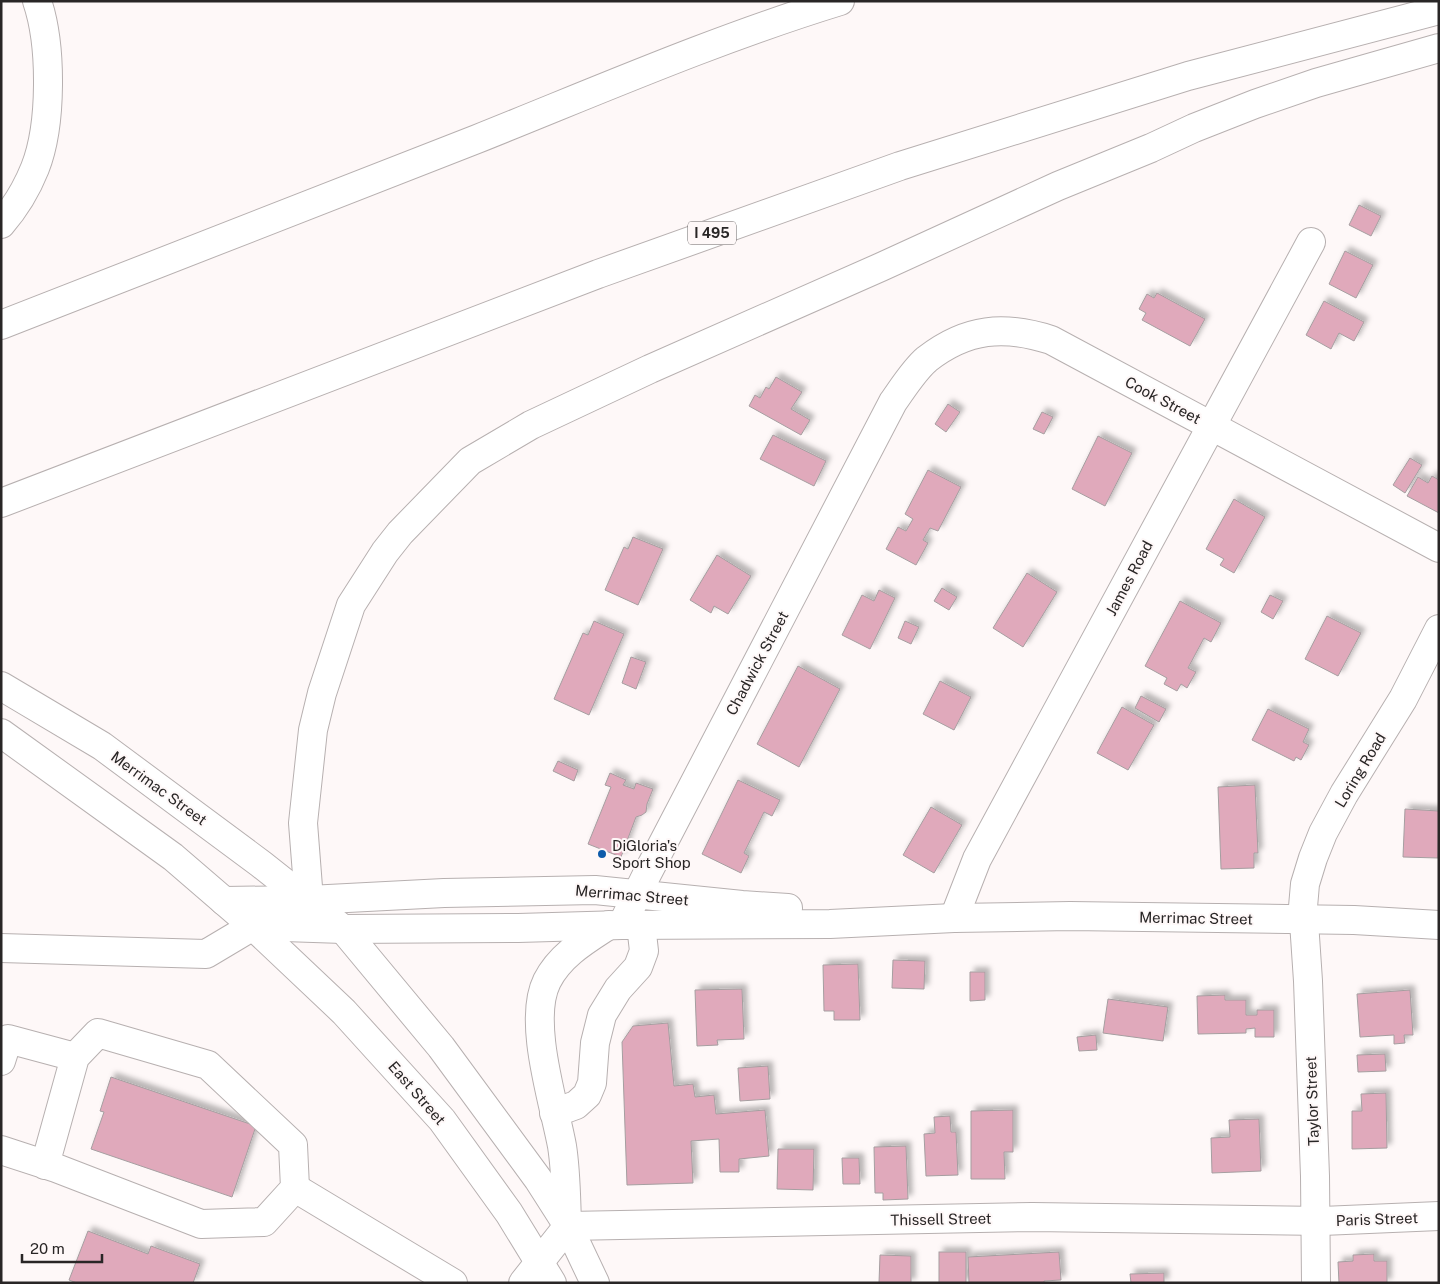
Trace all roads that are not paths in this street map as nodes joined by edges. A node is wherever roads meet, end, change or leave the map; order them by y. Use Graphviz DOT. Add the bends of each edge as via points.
graph roads {
  1 [pos="37,1"];
  2 [pos="840,1"];
  3 [pos="1439,10"];
  4 [pos="1439,48"];
  5 [pos="1,224"];
  6 [pos="1311,242"];
  7 [pos="1,325"];
  8 [pos="893,402"];
  9 [pos="1211,426"];
  10 [pos="1,503"];
  11 [pos="1439,548"];
  12 [pos="1439,629"];
  13 [pos="1,686"];
  14 [pos="1,733"];
  15 [pos="637,894"];
  16 [pos="309,900"];
  17 [pos="224,901"];
  18 [pos="954,918"];
  19 [pos="1304,919"];
  20 [pos="624,925"];
  21 [pos="1439,925"];
  22 [pos="253,926"];
  23 [pos="344,929"];
  24 [pos="1,948"];
  25 [pos="75,1057"];
  26 [pos="1,1060"];
  27 [pos="554,1113"];
  28 [pos="1,1150"];
  29 [pos="45,1165"];
  30 [pos="295,1188"];
  31 [pos="1439,1216"];
  32 [pos="1315,1221"];
  33 [pos="568,1226"];
  34 [pos="538,1276"];
  35 [pos="452,1283"];
  36 [pos="595,1283"];
  37 [pos="1316,1283"];
  1 -- 5 [label="main road" via="47,44 45,130 35,168"];
  2 -- 7 [label="main road" via="687,55"];
  3 -- 10 [label="main road, I 495" via="1188,76 900,166 598,274"];
  4 -- 16 [label="main road" via="1316,83 1194,128 650,369 531,425 470,461 400,533 350,605 312,730 303,823"];
  6 -- 9 [label="main road, James Road"];
  8 -- 9 [label="main road, Cook Street" via="926,360 975,334 1002,330 1028,332 1052,340"];
  8 -- 15 [label="main road, Chadwick Street"];
  9 -- 11 [label="main road, Cook Street"];
  9 -- 18 [label="main road, James Road" via="977,859"];
  12 -- 19 [label="main road, Loring Road" via="1403,699 1323,833 1305,884"];
  13 -- 16 [label="main road, Merrimac Street" via="102,746"];
  14 -- 17 [label="main road" via="173,857"];
  15 -- 16 [label="main road, Merrimac Street" via="534,890"];
  15 -- 18 [label="main road, Merrimac Street" via="742,905"];
  15 -- 20 [label="main road, Chadwick Street"];
  16 -- 17 [label="main road, Merrimac Street"];
  16 -- 23 [label="main road, Merrimac Street"];
  17 -- 22 [label="main road"];
  18 -- 19 [label="main road, Merrimac Street"];
  18 -- 20 [label="main road, Merrimac Street" via="820,924"];
  19 -- 21 [label="main road, Merrimac Street"];
  19 -- 32 [label="main road, Taylor Street"];
  20 -- 23 [label="main road, Merrimac Street"];
  20 -- 27 [label="main road" via="644,951 638,967 618,988 602,1015 588,1095 576,1105"];
  20 -- 27 [label="main road" via="573,950 547,981 542,997 542,1049"];
  22 -- 23 [label="main road, Merrimac Street"];
  22 -- 24 [label="main road" via="206,954"];
  22 -- 34 [label="main road, East Street" via="344,1012 442,1120 508,1213"];
  23 -- 33 [label="main road" via="447,1055 538,1179"];
  25 -- 26 [label="main road" via="8,1039"];
  25 -- 29 [label="main road"];
  25 -- 30 [label="main road" via="98,1033 208,1065 293,1145"];
  27 -- 33 [label="main road" via="562,1147"];
  28 -- 29 [label="main road"];
  29 -- 30 [label="main road" via="201,1224 264,1222"];
  30 -- 35 [label="main road"];
  31 -- 32 [label="main road, Paris Street"];
  32 -- 33 [label="main road, Thissell Street" via="1032,1217"];
  32 -- 37 [label="main road, Taylor Street"];
  33 -- 34 [label="main road"];
  33 -- 36 [label="main road"];
}
